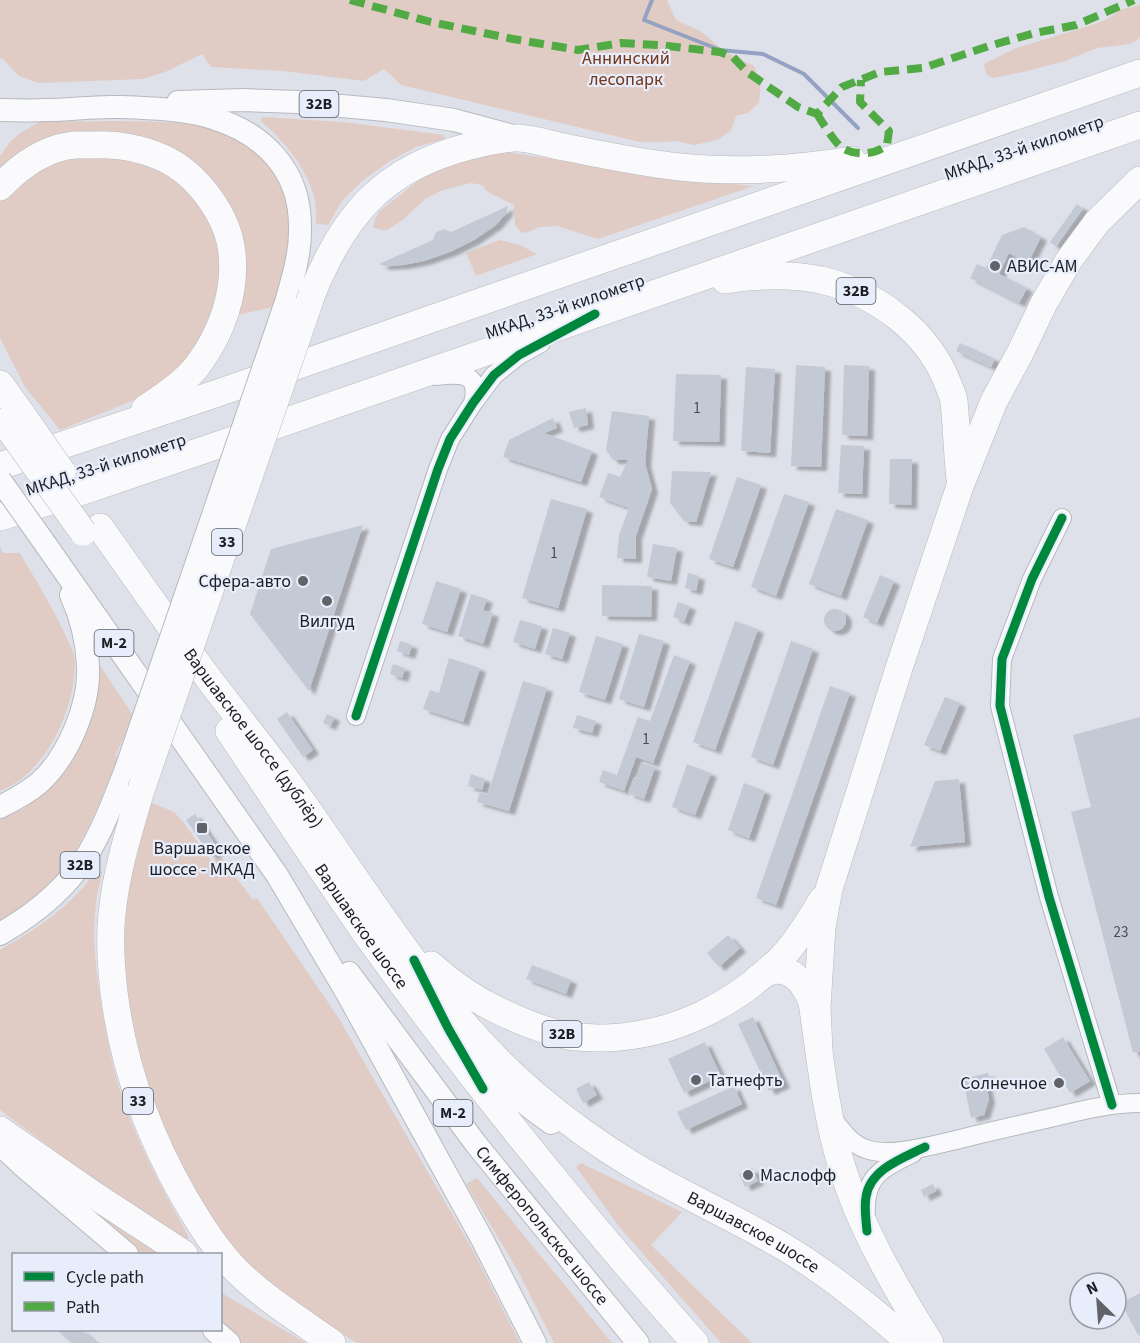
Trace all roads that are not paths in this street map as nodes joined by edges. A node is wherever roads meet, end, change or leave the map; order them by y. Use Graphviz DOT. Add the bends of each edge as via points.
graph roads {
  1 [pos="1140,66"];
  2 [pos="1140,73"];
  3 [pos="1114,82"];
  4 [pos="115,107"];
  5 [pos="0,110"];
  6 [pos="1140,125"];
  7 [pos="518,137"];
  8 [pos="939,143"];
  9 [pos="1140,180"];
  10 [pos="0,188"];
  11 [pos="625,304"];
  12 [pos="595,314"];
  13 [pos="0,384"];
  14 [pos="381,388"];
  15 [pos="473,403"];
  16 [pos="9,418"];
  17 [pos="76,441"];
  18 [pos="0,466"];
  19 [pos="0,480"];
  20 [pos="960,486"];
  21 [pos="0,518"];
  22 [pos="1062,518"];
  23 [pos="46,545"];
  24 [pos="356,716"];
  25 [pos="134,779"];
  26 [pos="0,807"];
  27 [pos="277,875"];
  28 [pos="829,889"];
  29 [pos="377,930"];
  30 [pos="0,934"];
  31 [pos="414,960"];
  32 [pos="756,980"];
  33 [pos="448,1028"];
  34 [pos="819,1050"];
  35 [pos="483,1089"];
  36 [pos="1140,1103"];
  37 [pos="1112,1105"];
  38 [pos="828,1113"];
  39 [pos="0,1130"];
  40 [pos="0,1144"];
  41 [pos="925,1147"];
  42 [pos="634,1166"];
  43 [pos="867,1231"];
  44 [pos="126,1253"];
  45 [pos="182,1253"];
  46 [pos="221,1253"];
  47 [pos="222,1254"];
  48 [pos="222,1280"];
  49 [pos="216,1331"];
  50 [pos="229,1343"];
  51 [pos="332,1343"];
  52 [pos="535,1343"];
  53 [pos="638,1343"];
  54 [pos="695,1343"];
  55 [pos="910,1343"];
  56 [pos="930,1343"];
  1 -- 3 [label="main road"];
  2 -- 3 [label="highway, МКАД, 33-й километр"];
  3 -- 8 [label="highway, МКАД, 33-й километр"];
  4 -- 5 [label="main road"];
  4 -- 7 [label="main road, 32B" via="203,100 297,102 454,120"];
  4 -- 25 [label="main road, 32B, bridge" via="173,110 241,129 265,145 282,164 293,184 300,228 296,266 286,302"];
  6 -- 11 [label="highway, МКАД, 33-й километр"];
  7 -- 8 [label="highway, 32B" via="642,162 721,170 822,165"];
  7 -- 25 [label="highway, 33, bridge" via="451,151 421,163 373,196 337,242 312,294"];
  8 -- 17 [label="highway, МКАД, 33-й километр"];
  9 -- 20 [label="highway" via="1097,222 1049,295 994,401"];
  10 -- 17 [label="highway" via="42,154 72,146 135,148 164,158 188,175 208,194 224,222 232,253 232,284 214,340 197,366 172,391 141,412"];
  11 -- 12 [label="highway, МКАД, 33-й километр"];
  11 -- 20 [label="highway, 32B" via="692,285 748,277 821,280 857,292 911,328 944,374 954,401"];
  12 -- 14 [label="highway, МКАД, 33-й километр"];
  12 -- 15 [label="street" via="519,355 494,375"];
  13 -- 16 [label="highway"];
  14 -- 15 [label="street" via="454,374 466,376 474,383"];
  14 -- 21 [label="highway, МКАД, 33-й километр"];
  15 -- 24 [label="street" via="450,439 438,469"];
  16 -- 29 [label="highway, Варшавское шоссе / М-2, bridge"];
  17 -- 18 [label="highway, МКАД, 33-й километр"];
  19 -- 23 [label="main road, М-2, bridge"];
  20 -- 28 [label="highway"];
  22 -- 37 [label="street" via="1032,579 1002,659 1000,706 1049,897"];
  23 -- 26 [label="main road" via="78,612 86,641 86,692 80,718 57,761 40,782"];
  23 -- 27 [label="main road, М-2"];
  25 -- 30 [label="main road, 32B" via="72,876 34,913"];
  25 -- 46 [label="highway, 33" via="110,944 121,1037 139,1102 171,1175"];
  27 -- 52 [label="main road" via="348,995"];
  27 -- 53 [label="main road, Симферопольское шоссе / М-2" via="476,1144"];
  28 -- 32 [label="highway, 32B" via="783,956"];
  28 -- 34 [label="highway" via="821,936"];
  29 -- 31 [label="highway"];
  29 -- 32 [label="highway, 32B" via="484,1004 565,1035 620,1037 673,1027 729,1001"];
  29 -- 33 [label="main road, Варшавское шоссе"];
  29 -- 35 [label="highway, М-2"];
  31 -- 33 [label="street"];
  31 -- 42 [label="highway" via="470,1031 504,1066 573,1126"];
  32 -- 34 [label="highway" via="783,970 798,978 812,1002"];
  33 -- 35 [label="street"];
  33 -- 42 [label="main road, Варшавское шоссе" via="500,1084 533,1111 575,1138"];
  34 -- 38 [label="highway"];
  35 -- 54 [label="highway, М-2" via="568,1197"];
  36 -- 37 [label="street"];
  37 -- 41 [label="street"];
  38 -- 41 [label="street" via="846,1135 866,1149 884,1152"];
  38 -- 43 [label="highway" via="841,1164"];
  39 -- 45 [label="highway"];
  40 -- 44 [label="main road"];
  41 -- 43 [label="street" via="888,1166 872,1180 866,1197"];
  42 -- 55 [label="highway, Варшавское шоссе" via="786,1248"];
  43 -- 56 [label="highway"];
  47 -- 51 [label="highway, 33" via="261,1292"];
  48 -- 51 [label="highway, 33"];
  49 -- 50 [label="main road"];
}
